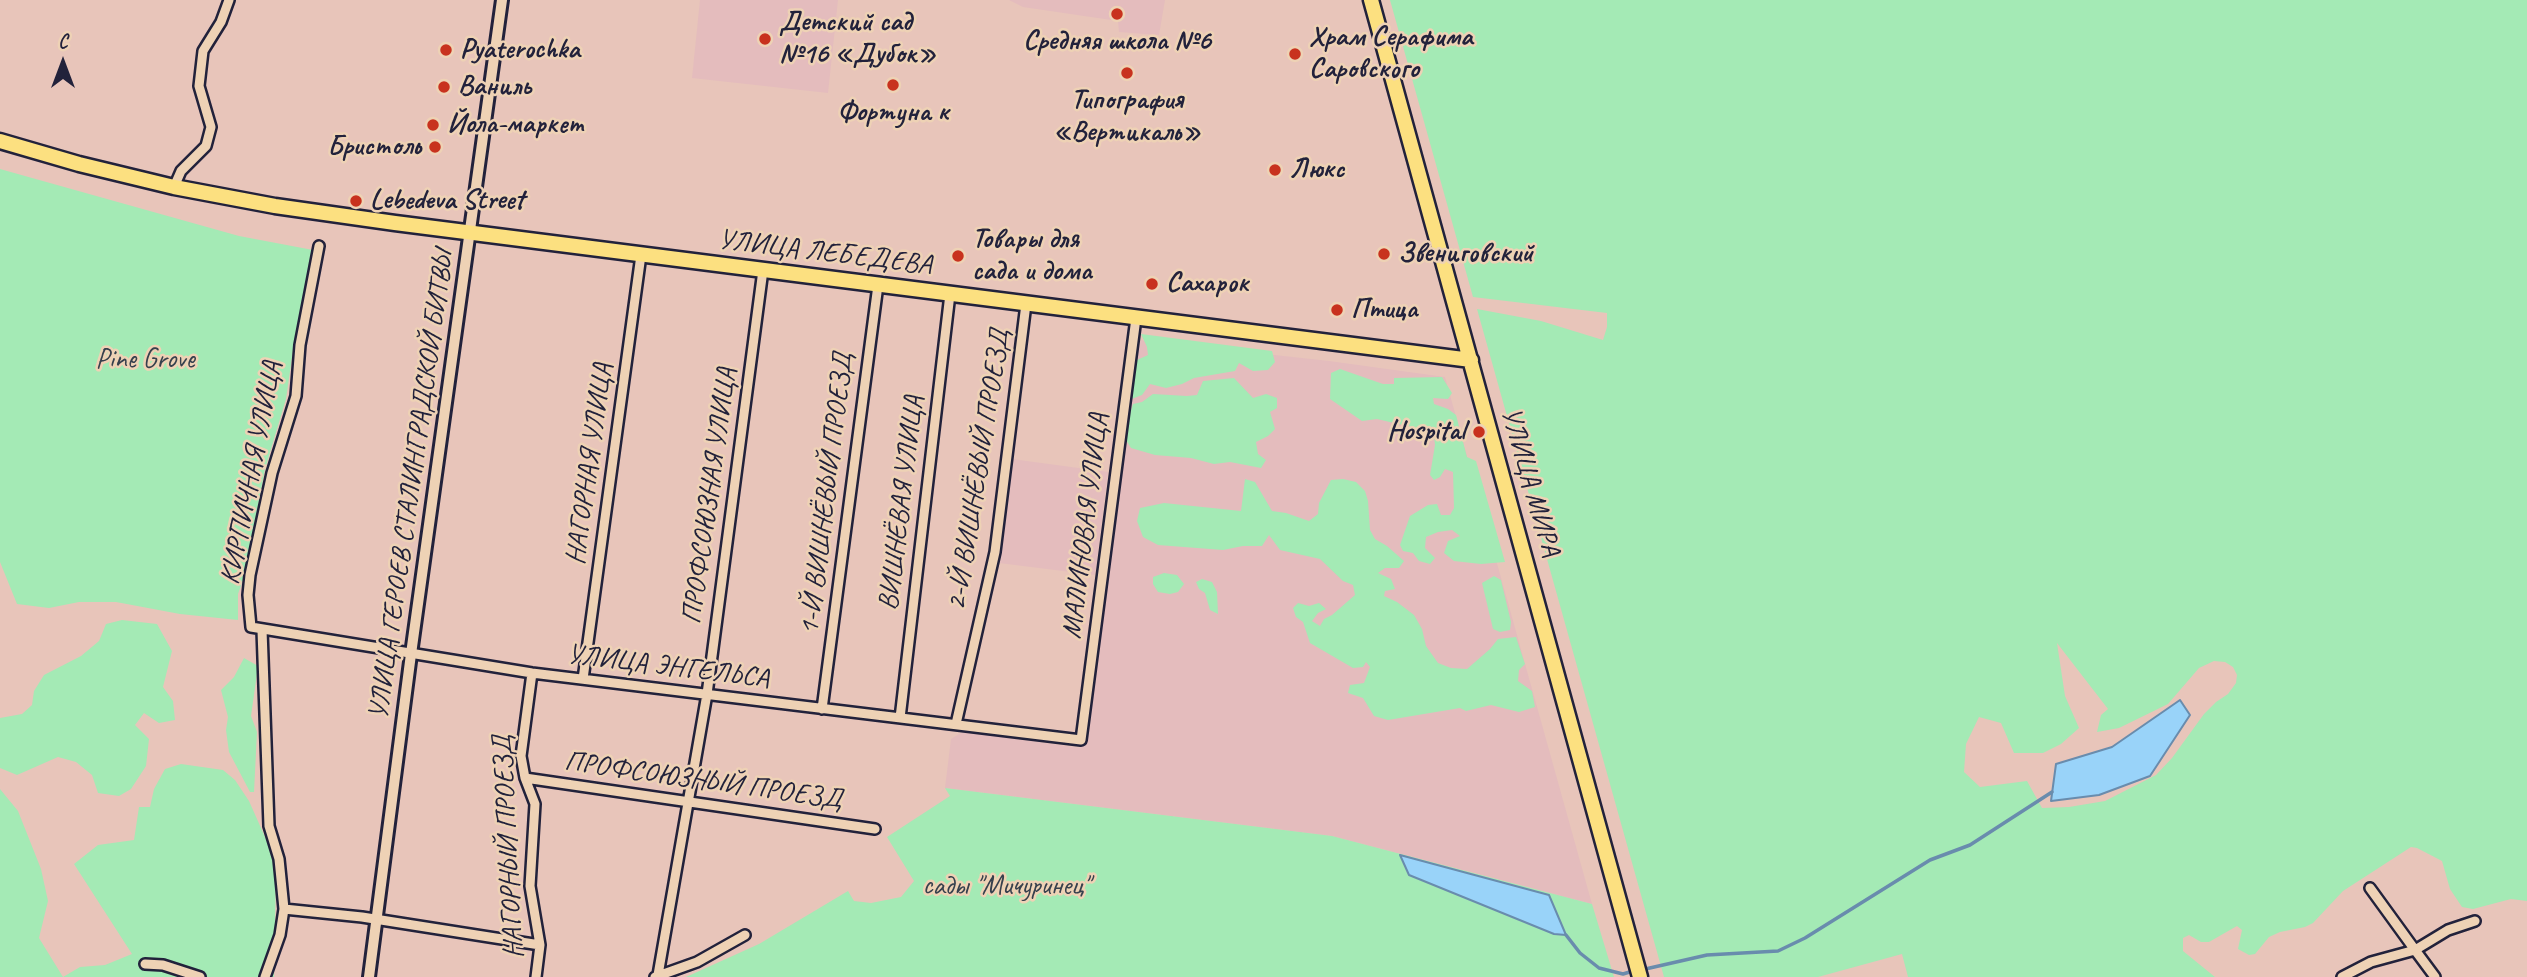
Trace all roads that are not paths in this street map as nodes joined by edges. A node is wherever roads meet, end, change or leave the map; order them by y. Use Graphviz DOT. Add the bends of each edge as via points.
graph roads {
  1 [pos="229,0"];
  2 [pos="502,0"];
  3 [pos="1371,0"];
  4 [pos="0,141"];
  5 [pos="174,187"];
  6 [pos="470,233"];
  7 [pos="319,246"];
  8 [pos="641,254"];
  9 [pos="763,270"];
  10 [pos="877,285"];
  11 [pos="950,294"];
  12 [pos="1026,304"];
  13 [pos="1136,318"];
  14 [pos="1471,360"];
  15 [pos="251,627"];
  16 [pos="262,630"];
  17 [pos="411,654"];
  18 [pos="532,673"];
  19 [pos="583,679"];
  20 [pos="707,694"];
  21 [pos="822,709"];
  22 [pos="900,718"];
  23 [pos="956,724"];
  24 [pos="1080,740"];
  25 [pos="525,778"];
  26 [pos="690,803"];
  27 [pos="875,829"];
  28 [pos="2370,888"];
  29 [pos="284,909"];
  30 [pos="375,918"];
  31 [pos="2475,921"];
  32 [pos="745,935"];
  33 [pos="540,945"];
  34 [pos="2415,950"];
  35 [pos="145,964"];
  36 [pos="657,976"];
  37 [pos="200,977"];
  38 [pos="265,977"];
  39 [pos="369,977"];
  40 [pos="536,977"];
  41 [pos="1640,977"];
  42 [pos="2342,977"];
  43 [pos="2435,977"];
  1 -- 5 [label="street" via="203,51 198,86 211,127 206,146 181,170"];
  2 -- 6 [label="street, УЛИЦА ГЕРОЕВ СТАЛИНГРАДСКОЙ БИТВЫ"];
  3 -- 14 [label="main road, УЛИЦА МИРА"];
  4 -- 5 [label="main road, УЛИЦА ЛЕБЕДЕВА"];
  5 -- 6 [label="main road, УЛИЦА ЛЕБЕДЕВА"];
  6 -- 8 [label="main road, УЛИЦА ЛЕБЕДЕВА"];
  6 -- 17 [label="street, УЛИЦА ГЕРОЕВ СТАЛИНГРАДСКОЙ БИТВЫ"];
  7 -- 15 [label="street, КИРПИЧНАЯ УЛИЦА" via="300,345 296,396 272,473 250,575"];
  8 -- 9 [label="main road, УЛИЦА ЛЕБЕДЕВА"];
  8 -- 19 [label="street, НАГОРНАЯ УЛИЦА"];
  9 -- 10 [label="main road, УЛИЦА ЛЕБЕДЕВА"];
  9 -- 20 [label="street, ПРОФСОЮЗНАЯ УЛИЦА"];
  10 -- 11 [label="main road, УЛИЦА ЛЕБЕДЕВА"];
  10 -- 21 [label="street, 1-Й ВИШНЁВЫЙ ПРОЕЗД"];
  11 -- 12 [label="main road, УЛИЦА ЛЕБЕДЕВА"];
  11 -- 22 [label="street, ВИШНЁВАЯ УЛИЦА"];
  12 -- 13 [label="main road, УЛИЦА ЛЕБЕДЕВА"];
  12 -- 23 [label="street, 2-Й ВИШНЁВЫЙ ПРОЕЗД" via="995,552"];
  13 -- 14 [label="main road, УЛИЦА ЛЕБЕДЕВА"];
  13 -- 24 [label="street, МАЛИНОВАЯ УЛИЦА"];
  14 -- 41 [label="main road, УЛИЦА МИРА"];
  15 -- 16 [label="street, УЛИЦА ЭНГЕЛЬСА"];
  16 -- 17 [label="street, УЛИЦА ЭНГЕЛЬСА"];
  16 -- 29 [label="street" via="269,826 279,859"];
  17 -- 18 [label="street, УЛИЦА ЭНГЕЛЬСА"];
  17 -- 30 [label="street, УЛИЦА ГЕРОЕВ СТАЛИНГРАДСКОЙ БИТВЫ"];
  18 -- 19 [label="street, УЛИЦА ЭНГЕЛЬСА"];
  18 -- 25 [label="street, НАГОРНЫЙ ПРОЕЗД" via="521,756"];
  19 -- 20 [label="street, УЛИЦА ЭНГЕЛЬСА"];
  20 -- 21 [label="street, УЛИЦА ЭНГЕЛЬСА"];
  20 -- 26 [label="street, ПРОФСОЮЗНАЯ УЛИЦА"];
  21 -- 22 [label="street, УЛИЦА ЭНГЕЛЬСА"];
  22 -- 23 [label="street, УЛИЦА ЭНГЕЛЬСА"];
  23 -- 24 [label="street, УЛИЦА ЭНГЕЛЬСА"];
  25 -- 26 [label="street, ПРОФСОЮЗНЫЙ ПРОЕЗД"];
  25 -- 33 [label="street, НАГОРНЫЙ ПРОЕЗД" via="535,804 530,886"];
  26 -- 27 [label="street, ПРОФСОЮЗНЫЙ ПРОЕЗД"];
  26 -- 36 [label="street, ПРОФСОЮЗНАЯ УЛИЦА"];
  28 -- 34 [label="street"];
  29 -- 30 [label="street"];
  29 -- 38 [label="street"];
  30 -- 33 [label="street"];
  30 -- 39 [label="street, УЛИЦА ГЕРОЕВ СТАЛИНГРАДСКОЙ БИТВЫ"];
  31 -- 34 [label="street" via="2448,930"];
  32 -- 36 [label="street" via="697,962"];
  33 -- 40 [label="street, НАГОРНЫЙ ПРОЕЗД"];
  34 -- 42 [label="street" via="2371,962"];
  34 -- 43 [label="street"];
  35 -- 37 [label="street"];
}
